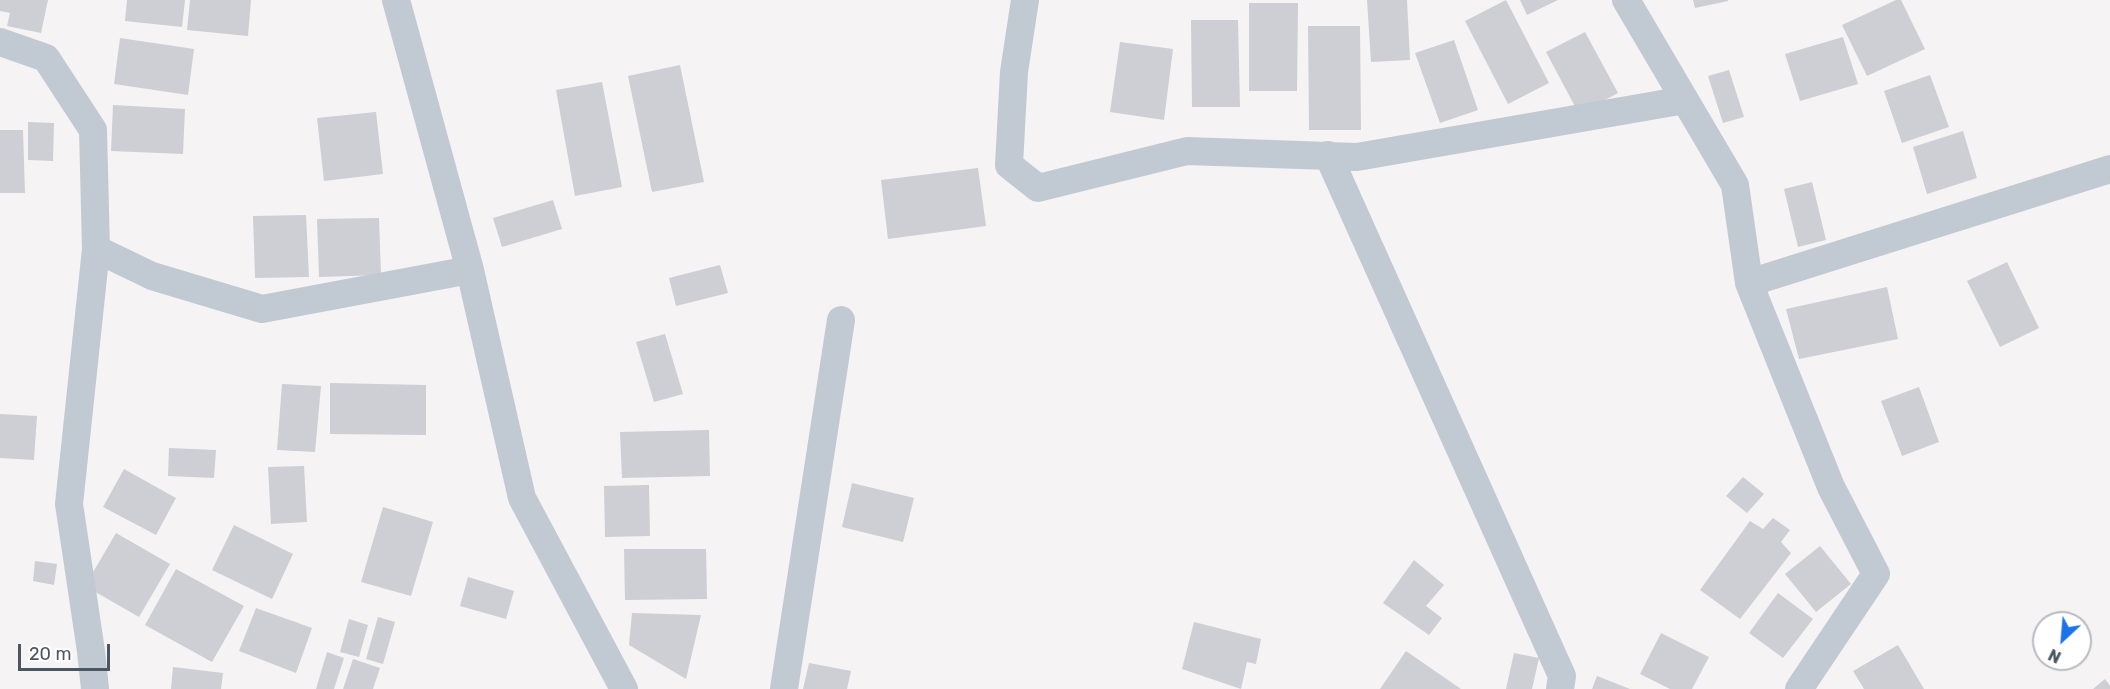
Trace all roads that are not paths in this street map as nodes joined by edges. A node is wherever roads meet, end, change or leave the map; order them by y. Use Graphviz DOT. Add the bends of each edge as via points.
graph roads {
  1 [pos="396,0"];
  2 [pos="1025,0"];
  3 [pos="1626,0"];
  4 [pos="0,42"];
  5 [pos="1685,100"];
  6 [pos="1328,155"];
  7 [pos="2110,169"];
  8 [pos="96,249"];
  9 [pos="470,270"];
  10 [pos="1749,283"];
  11 [pos="841,320"];
  12 [pos="95,689"];
  13 [pos="624,689"];
  14 [pos="784,689"];
  15 [pos="1560,689"];
  16 [pos="1799,689"];
  1 -- 9 [label="street"];
  2 -- 6 [label="street" via="1014,72 1009,165 1038,188 1187,151"];
  3 -- 5 [label="street"];
  4 -- 8 [label="street" via="46,58 93,130"];
  5 -- 6 [label="street" via="1357,157"];
  5 -- 10 [label="street" via="1735,185"];
  6 -- 15 [label="street" via="1562,676"];
  7 -- 10 [label="street"];
  8 -- 9 [label="street" via="152,276 262,309"];
  8 -- 12 [label="street" via="69,504"];
  9 -- 13 [label="street" via="522,498"];
  10 -- 16 [label="street" via="1831,487 1876,574"];
  11 -- 14 [label="street"];
}
